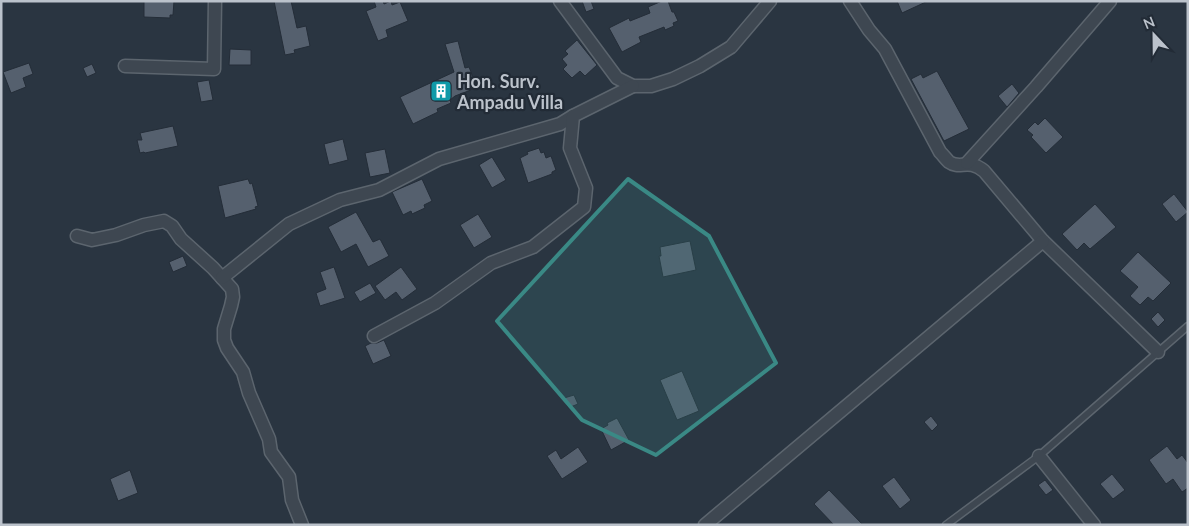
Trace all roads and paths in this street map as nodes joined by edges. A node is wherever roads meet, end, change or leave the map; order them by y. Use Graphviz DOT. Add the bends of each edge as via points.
graph roads {
  1 [pos="215,1"];
  2 [pos="560,1"];
  3 [pos="770,1"];
  4 [pos="850,1"];
  5 [pos="1110,1"];
  6 [pos="124,66"];
  7 [pos="633,86"];
  8 [pos="573,116"];
  9 [pos="967,163"];
  10 [pos="77,236"];
  11 [pos="1042,241"];
  12 [pos="222,278"];
  13 [pos="1188,326"];
  14 [pos="374,336"];
  15 [pos="1158,352"];
  16 [pos="1039,456"];
  17 [pos="302,525"];
  18 [pos="705,525"];
  19 [pos="946,525"];
  20 [pos="1094,525"];
  1 -- 6 [label="street" via="214,69"];
  2 -- 7 [label="street" via="617,78"];
  3 -- 7 [label="street" via="731,47 673,79 651,86"];
  4 -- 9 [label="street" via="885,49 940,152 950,163"];
  5 -- 9 [label="street"];
  7 -- 8 [label="street"];
  8 -- 12 [label="street" via="560,124 438,159 379,190 340,200 289,224"];
  8 -- 14 [label="street" via="570,148 586,188 584,206 533,247 491,263 435,303"];
  9 -- 11 [label="street" via="977,164 984,170"];
  10 -- 12 [label="street" via="92,240 116,236 164,221"];
  11 -- 15 [label="street"];
  11 -- 18 [label="street"];
  12 -- 17 [label="street" via="232,289 233,297 224,340 243,372 270,439 271,452 289,477 292,500"];
  13 -- 15 [label="lane"];
  15 -- 16 [label="lane"];
  16 -- 19 [label="lane"];
  16 -- 20 [label="street"];
}
